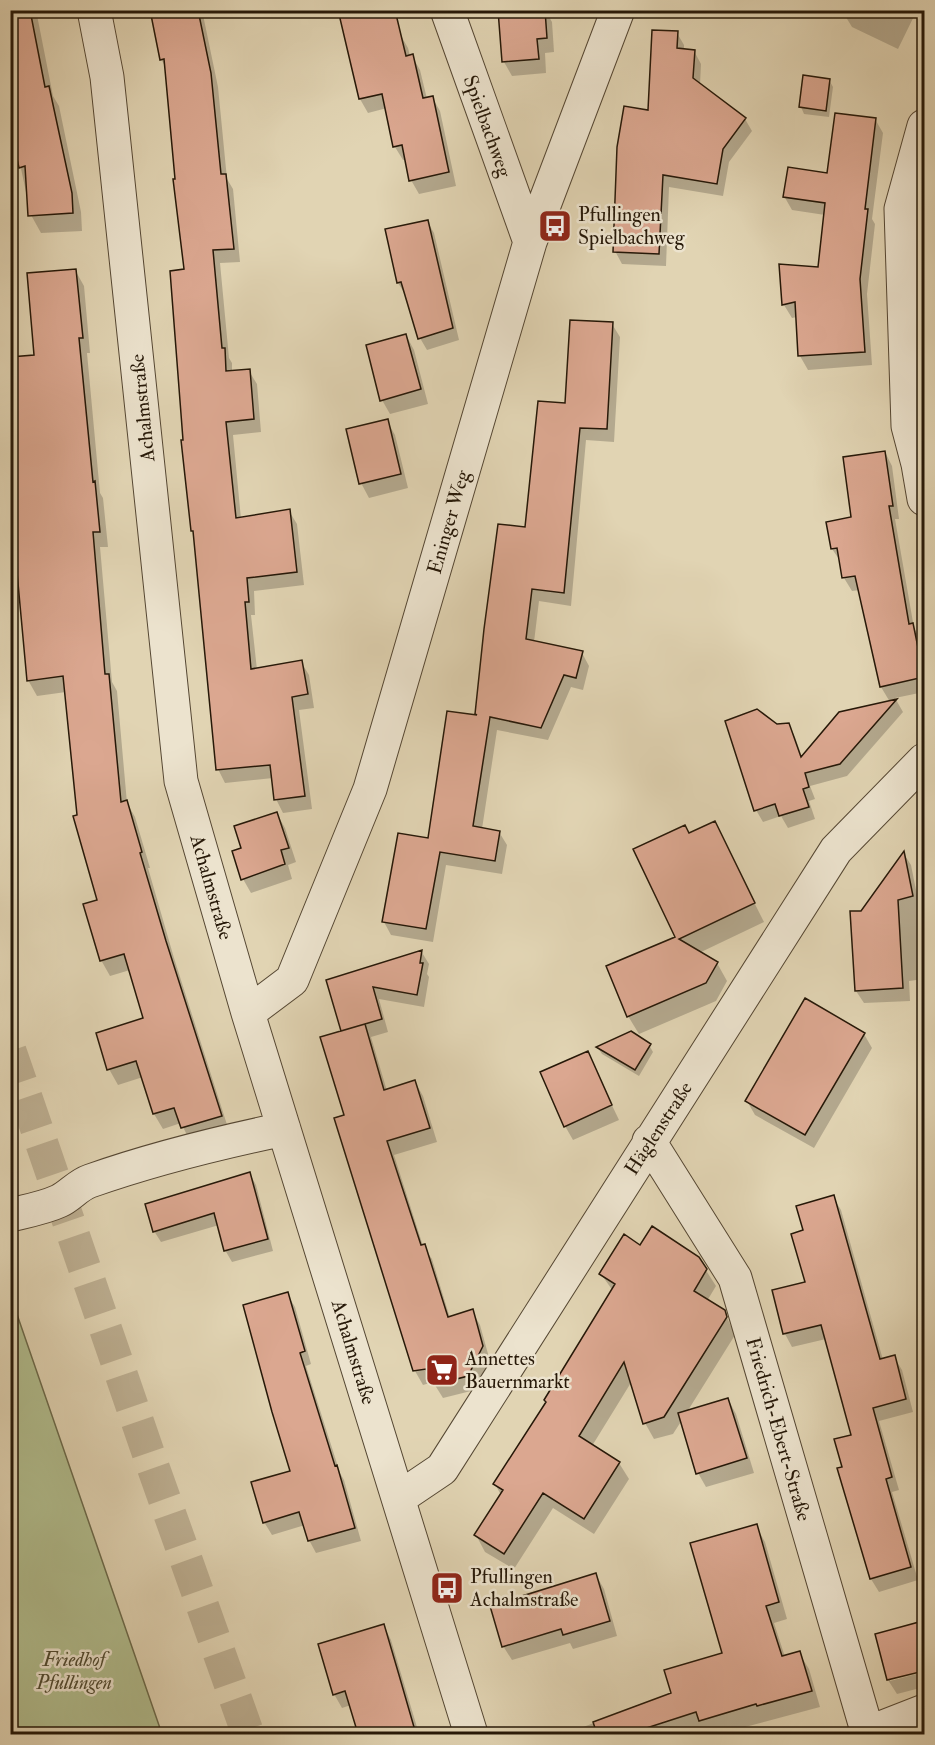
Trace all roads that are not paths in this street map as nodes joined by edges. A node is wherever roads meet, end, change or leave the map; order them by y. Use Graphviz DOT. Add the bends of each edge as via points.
graph roads {
  1 [pos="94,10"];
  2 [pos="447,10"];
  3 [pos="618,10"];
  4 [pos="924,126"];
  5 [pos="530,242"];
  6 [pos="921,461"];
  7 [pos="924,499"];
  8 [pos="924,760"];
  9 [pos="248,1013"];
  10 [pos="284,1129"];
  11 [pos="649,1142"];
  12 [pos="10,1215"];
  13 [pos="399,1498"];
  14 [pos="924,1712"];
  15 [pos="471,1734"];
  16 [pos="867,1734"];
  1 -- 9 [label="street, Achalmstraße" via="107,77 181,781"];
  2 -- 5 [label="street, Spielbachweg"];
  3 -- 5 [label="street, Eninger Weg"];
  4 -- 6 [label="street" via="901,209 908,426"];
  5 -- 9 [label="street, Eninger Weg" via="370,789 292,980"];
  6 -- 7 [label="street"];
  8 -- 11 [label="street, Häglenstraße" via="836,850"];
  9 -- 10 [label="street, Achalmstraße"];
  10 -- 12 [label="street" via="197,1147 131,1167 86,1183 60,1201"];
  10 -- 13 [label="street, Achalmstraße"];
  11 -- 13 [label="street, Häglenstraße" via="442,1469"];
  11 -- 16 [label="street, Friedrich-Ebert-Straße" via="735,1278"];
  13 -- 15 [label="street, Achalmstraße"];
  14 -- 16 [label="street"];
}
